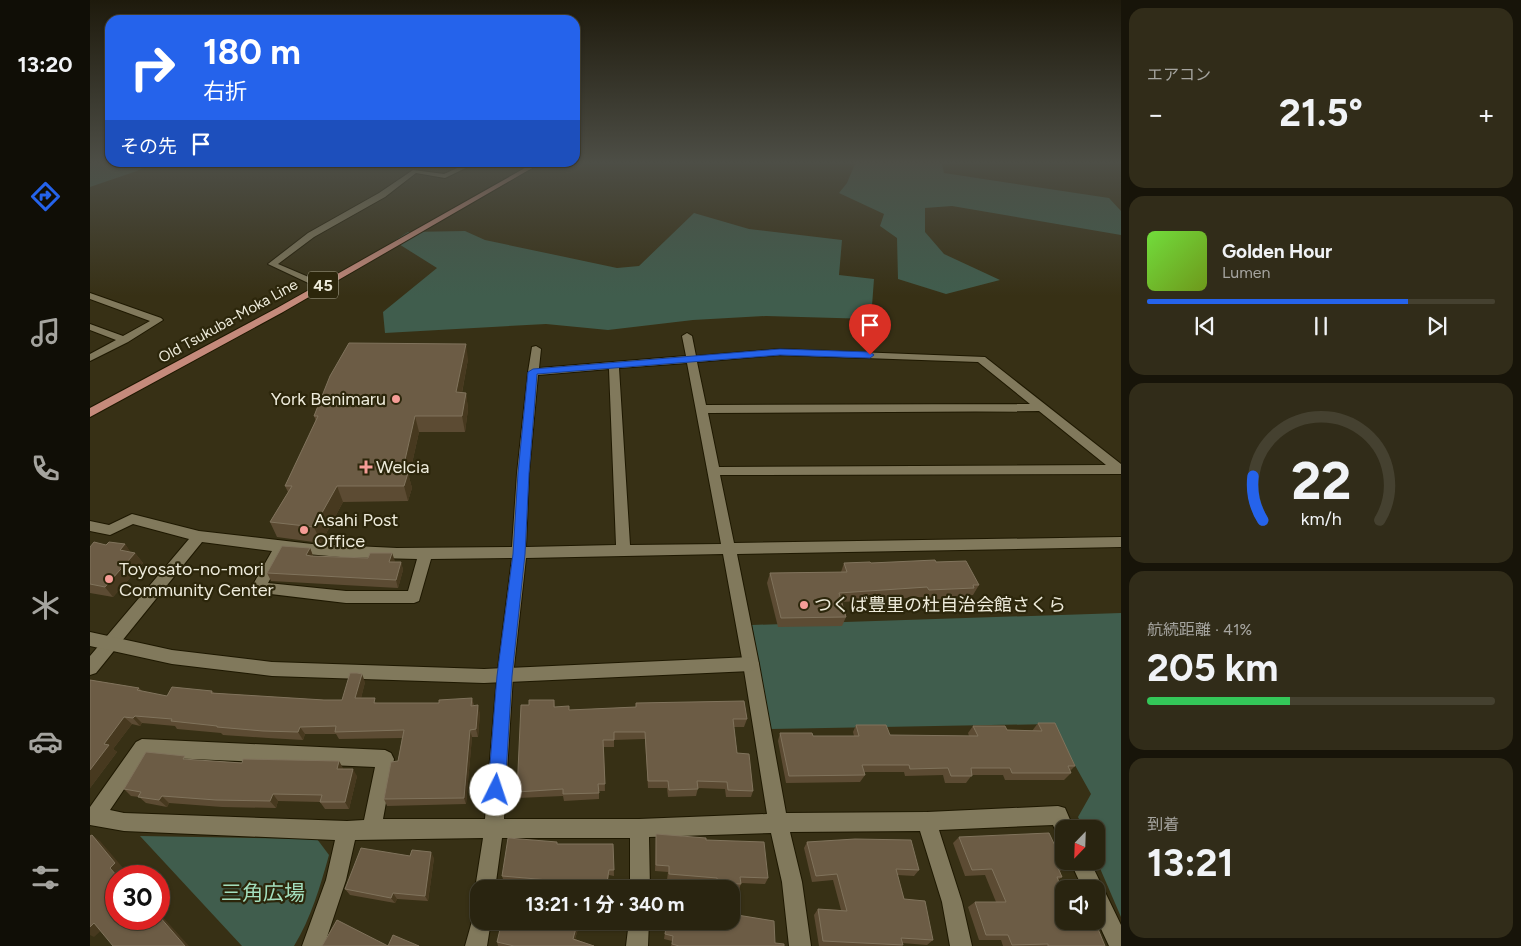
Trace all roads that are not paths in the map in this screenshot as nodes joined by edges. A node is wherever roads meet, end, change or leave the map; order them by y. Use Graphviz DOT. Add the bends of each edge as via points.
graph roads {
  1 [pos="358,208"];
  2 [pos="459,208"];
  3 [pos="322,286"];
  4 [pos="90,296"];
  5 [pos="90,328"];
  6 [pos="687,336"];
  7 [pos="124,340"];
  8 [pos="536,349"];
  9 [pos="90,358"];
  10 [pos="692,360"];
  11 [pos="614,365"];
  12 [pos="533,372"];
  13 [pos="1042,407"];
  14 [pos="702,409"];
  15 [pos="90,414"];
  16 [pos="1120,469"];
  17 [pos="714,471"];
  18 [pos="90,526"];
  19 [pos="199,536"];
  20 [pos="1121,542"];
  21 [pos="281,547"];
  22 [pos="728,549"];
  23 [pos="623,551"];
  24 [pos="425,554"];
  25 [pos="519,554"];
  26 [pos="90,639"];
  27 [pos="110,644"];
  28 [pos="751,664"];
  29 [pos="90,668"];
  30 [pos="505,676"];
  31 [pos="92,817"];
  32 [pos="1060,820"];
  33 [pos="927,821"];
  34 [pos="778,823"];
  35 [pos="494,827"];
  36 [pos="639,828"];
  37 [pos="372,829"];
  38 [pos="347,831"];
  39 [pos="486,880"];
  40 [pos="640,880"];
  41 [pos="1105,914"];
  42 [pos="479,930"];
  43 [pos="638,930"];
  44 [pos="313,946"];
  45 [pos="476,946"];
  46 [pos="637,946"];
  47 [pos="800,946"];
  48 [pos="961,946"];
  49 [pos="1120,946"];
  1 -- 3 [label="street" via="310,235 272,264"];
  2 -- 3 [label="main road, Old Tsukuba-Moka Line / 45"];
  3 -- 15 [label="main road, Old Tsukuba-Moka Line / 45"];
  4 -- 7 [label="street" via="158,320"];
  5 -- 7 [label="street"];
  6 -- 10 [label="street"];
  7 -- 9 [label="street"];
  8 -- 12 [label="street"];
  10 -- 11 [label="street"];
  10 -- 13 [label="street" via="780,352 981,359"];
  10 -- 14 [label="street"];
  11 -- 12 [label="street"];
  11 -- 23 [label="street"];
  12 -- 25 [label="street"];
  13 -- 14 [label="street"];
  13 -- 16 [label="street"];
  14 -- 17 [label="street"];
  16 -- 17 [label="street"];
  17 -- 22 [label="street"];
  18 -- 19 [label="street" via="110,530 132,519"];
  19 -- 21 [label="street"];
  19 -- 27 [label="street"];
  20 -- 22 [label="street"];
  21 -- 24 [label="street"];
  21 -- 24 [label="street" via="258,588 346,597 414,597"];
  22 -- 23 [label="street"];
  22 -- 28 [label="street"];
  23 -- 25 [label="street"];
  24 -- 25 [label="street"];
  25 -- 30 [label="street"];
  26 -- 27 [label="street"];
  27 -- 29 [label="street"];
  27 -- 30 [label="street" via="172,657 272,669"];
  28 -- 30 [label="street"];
  28 -- 34 [label="street"];
  30 -- 35 [label="street"];
  31 -- 37 [label="street" via="142,748 385,759"];
  31 -- 38 [label="street" via="124,822"];
  32 -- 33 [label="street" via="1058,815"];
  33 -- 34 [label="street"];
  33 -- 48 [label="street" via="952,902"];
  34 -- 36 [label="street"];
  34 -- 47 [label="street" via="792,882"];
  35 -- 36 [label="street"];
  35 -- 37 [label="street"];
  35 -- 39 [label="street"];
  36 -- 40 [label="street"];
  37 -- 38 [label="street"];
  38 -- 44 [label="street" via="336,880"];
  41 -- 49 [label="street"];
  42 -- 45 [label="street"];
  43 -- 46 [label="street"];
}
